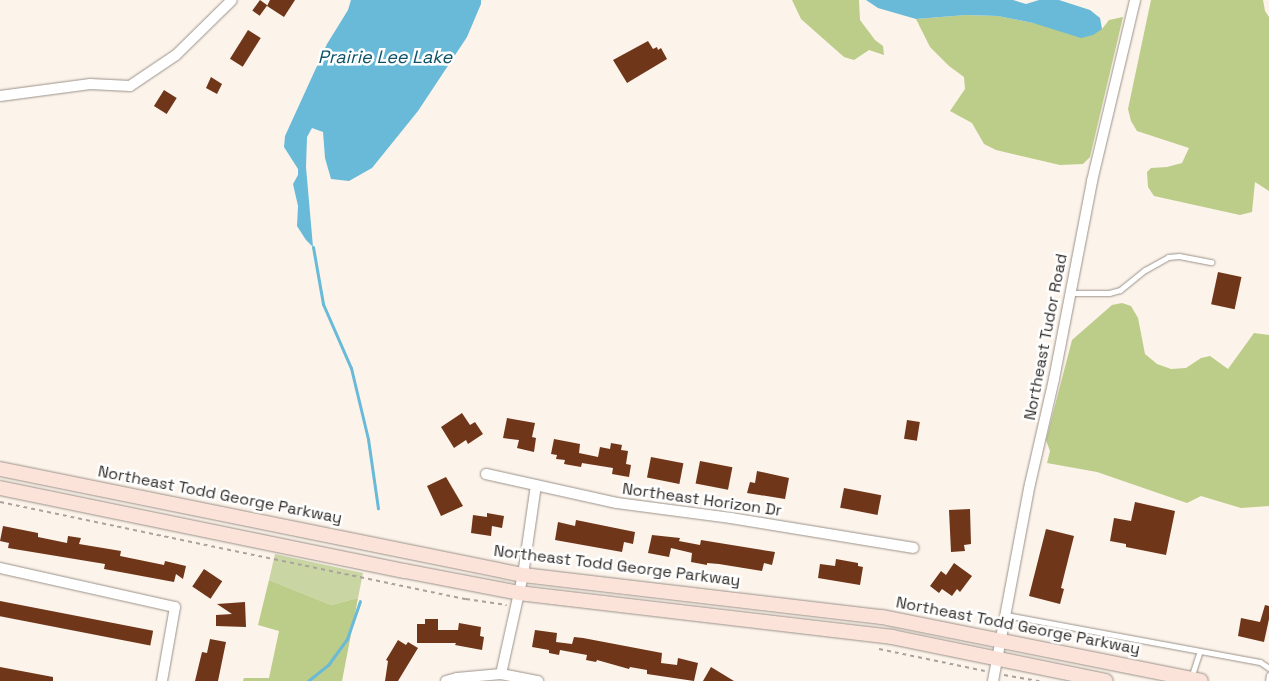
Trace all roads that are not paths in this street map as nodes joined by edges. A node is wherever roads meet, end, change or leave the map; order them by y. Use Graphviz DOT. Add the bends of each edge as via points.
graph roads {
  1 [pos="232,0"];
  2 [pos="1135,0"];
  3 [pos="0,96"];
  4 [pos="1211,262"];
  5 [pos="1070,293"];
  6 [pos="0,468"];
  7 [pos="486,474"];
  8 [pos="536,485"];
  9 [pos="0,488"];
  10 [pos="914,548"];
  11 [pos="0,568"];
  12 [pos="523,575"];
  13 [pos="519,592"];
  14 [pos="1005,615"];
  15 [pos="1000,641"];
  16 [pos="1200,650"];
  17 [pos="997,658"];
  18 [pos="1269,668"];
  19 [pos="501,674"];
  20 [pos="1269,675"];
  21 [pos="1194,680"];
  22 [pos="162,681"];
  23 [pos="446,681"];
  24 [pos="538,681"];
  25 [pos="993,681"];
  26 [pos="1106,681"];
  27 [pos="1268,681"];
  1 -- 3 [label="street" via="176,55 130,86 90,84"];
  2 -- 5 [label="street, Northeast Tudor Road" via="1092,181"];
  4 -- 5 [label="lane" via="1168,257 1120,290"];
  5 -- 14 [label="street, Northeast Tudor Road"];
  6 -- 12 [label="main road, Northeast Todd George Parkway"];
  7 -- 8 [label="street, Northeast Horizon Dr"];
  8 -- 10 [label="street, Northeast Horizon Dr" via="617,503"];
  8 -- 12 [label="street"];
  9 -- 13 [label="main road"];
  11 -- 22 [label="street" via="175,608"];
  12 -- 13 [label="street"];
  12 -- 15 [label="main road, Northeast Todd George Parkway" via="882,617"];
  13 -- 17 [label="main road" via="860,632"];
  13 -- 19 [label="street"];
  14 -- 15 [label="street, Northeast Tudor Road"];
  14 -- 16 [label="lane"];
  15 -- 17 [label="street, Northeast Tudor Road"];
  15 -- 21 [label="main road, Northeast Todd George Parkway"];
  16 -- 18 [label="lane" via="1260,662"];
  16 -- 21 [label="lane"];
  17 -- 25 [label="street, Northeast Tudor Road"];
  17 -- 26 [label="main road"];
  19 -- 23 [label="street"];
  19 -- 24 [label="street"];
  20 -- 27 [label="lane"];
}
